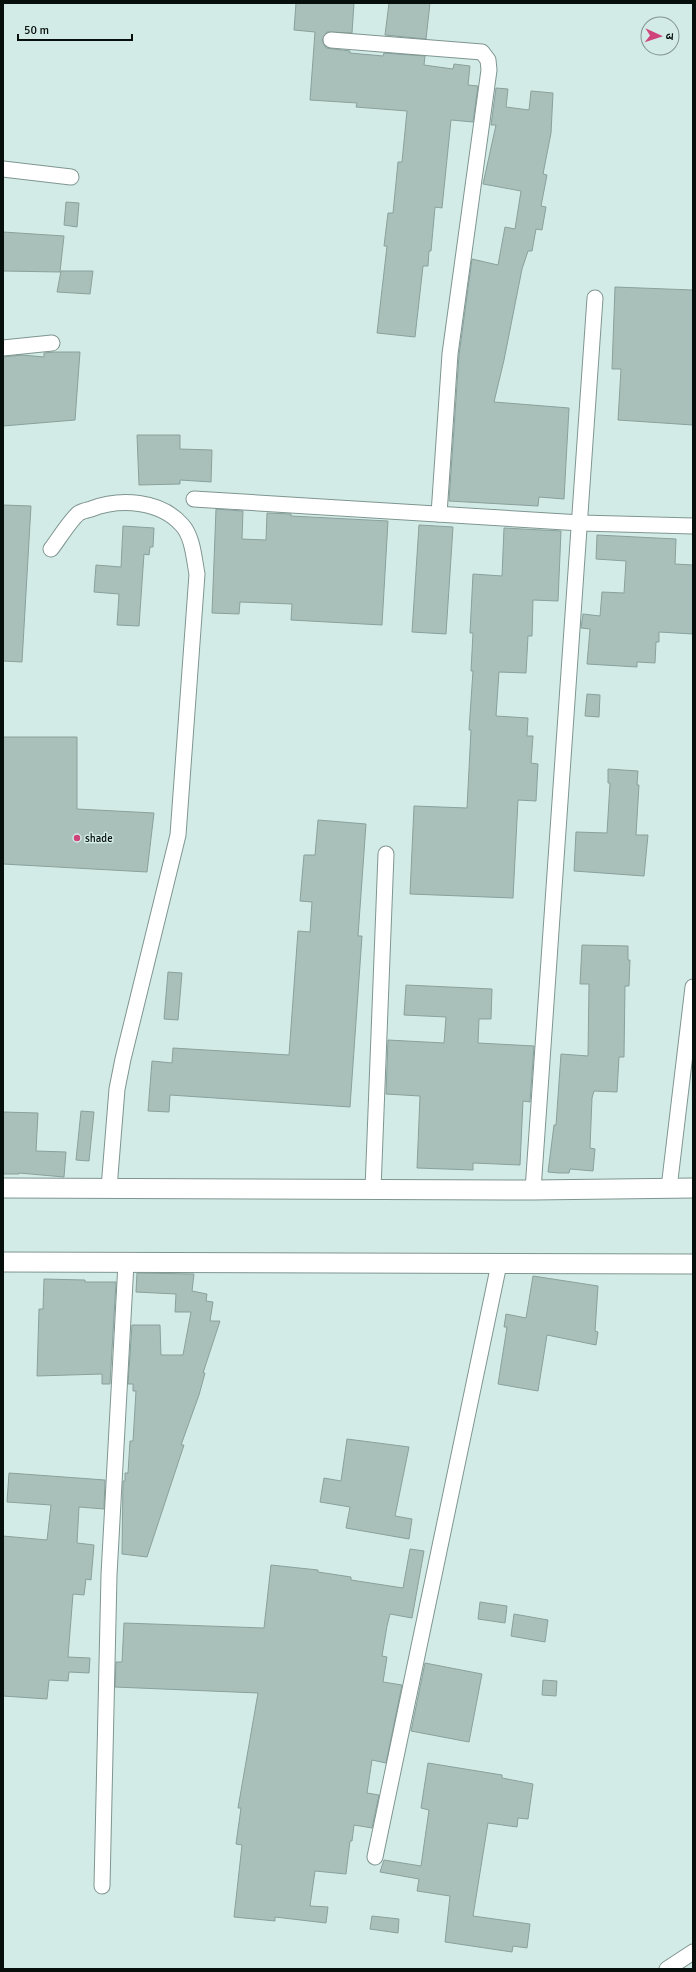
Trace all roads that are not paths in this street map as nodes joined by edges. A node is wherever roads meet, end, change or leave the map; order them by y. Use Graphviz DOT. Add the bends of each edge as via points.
graph roads {
  1 [pos="331,40"];
  2 [pos="3,169"];
  3 [pos="71,177"];
  4 [pos="595,298"];
  5 [pos="52,343"];
  6 [pos="3,348"];
  7 [pos="194,499"];
  8 [pos="440,514"];
  9 [pos="581,523"];
  10 [pos="693,526"];
  11 [pos="51,549"];
  12 [pos="386,854"];
  13 [pos="693,987"];
  14 [pos="3,1188"];
  15 [pos="109,1188"];
  16 [pos="669,1188"];
  17 [pos="693,1188"];
  18 [pos="373,1189"];
  19 [pos="533,1190"];
  20 [pos="3,1262"];
  21 [pos="126,1263"];
  22 [pos="499,1264"];
  23 [pos="693,1264"];
  24 [pos="375,1857"];
  25 [pos="102,1886"];
  26 [pos="693,1952"];
  27 [pos="667,1969"];
  1 -- 8 [label="street" via="482,52 488,60 489,70 450,354"];
  2 -- 3 [label="street"];
  4 -- 9 [label="street"];
  5 -- 6 [label="street"];
  7 -- 8 [label="street"];
  8 -- 9 [label="street"];
  9 -- 10 [label="street"];
  9 -- 19 [label="street"];
  11 -- 15 [label="street" via="80,513 101,505 146,504 166,512 182,525 192,545 197,574 178,835 121,1066"];
  12 -- 18 [label="street"];
  13 -- 16 [label="street"];
  14 -- 15 [label="main road"];
  15 -- 18 [label="main road"];
  16 -- 17 [label="main road"];
  16 -- 19 [label="main road"];
  18 -- 19 [label="main road"];
  20 -- 21 [label="main road"];
  21 -- 22 [label="main road"];
  21 -- 25 [label="street" via="109,1575"];
  22 -- 23 [label="main road"];
  22 -- 24 [label="street"];
  26 -- 27 [label="street"];
}
